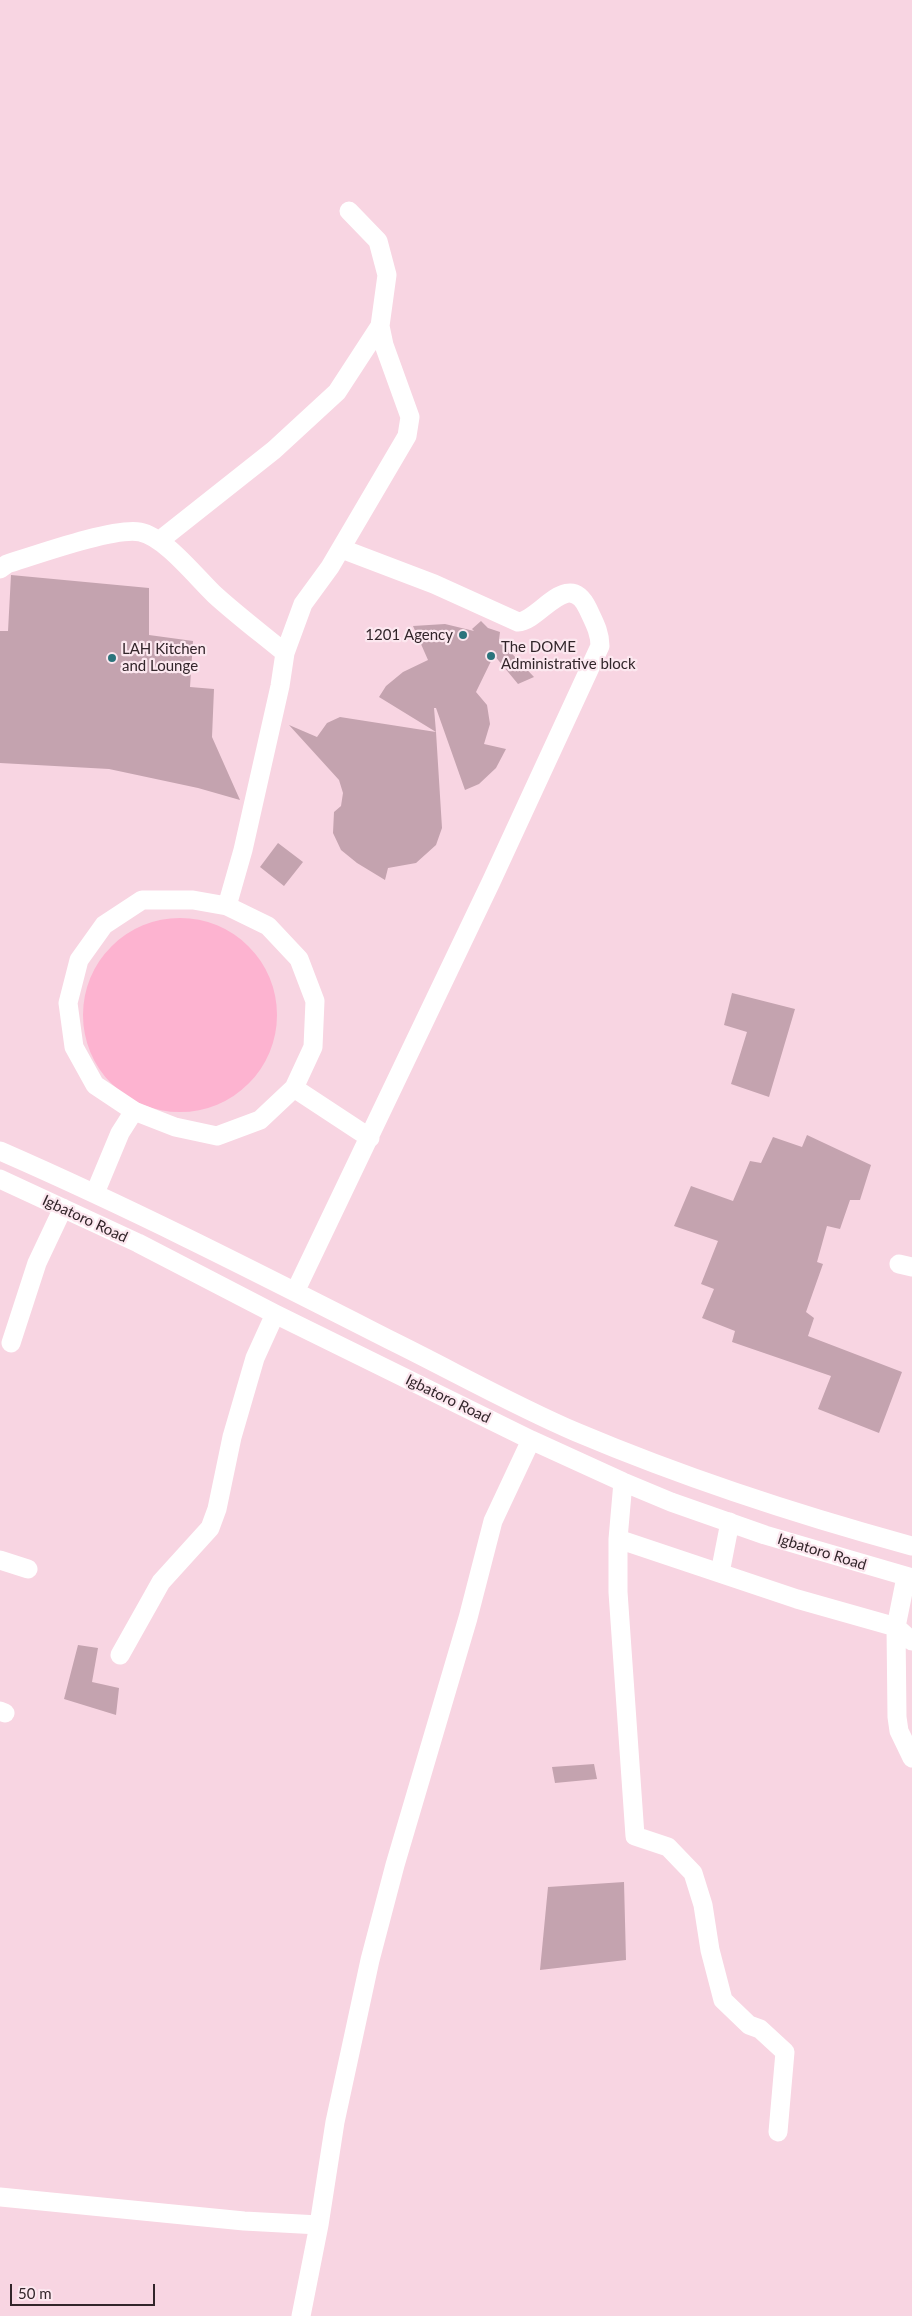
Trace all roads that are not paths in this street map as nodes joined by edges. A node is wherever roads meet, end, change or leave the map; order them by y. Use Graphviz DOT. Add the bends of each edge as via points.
graph roads {
  1 [pos="348,211"];
  2 [pos="380,326"];
  3 [pos="159,541"];
  4 [pos="342,548"];
  5 [pos="0,569"];
  6 [pos="285,653"];
  7 [pos="227,906"];
  8 [pos="294,1088"];
  9 [pos="134,1111"];
  10 [pos="370,1138"];
  11 [pos="0,1151"];
  12 [pos="0,1179"];
  13 [pos="95,1193"];
  14 [pos="63,1208"];
  15 [pos="295,1292"];
  16 [pos="275,1314"];
  17 [pos="11,1343"];
  18 [pos="530,1440"];
  19 [pos="623,1482"];
  20 [pos="730,1522"];
  21 [pos="618,1539"];
  22 [pos="912,1546"];
  23 [pos="0,1560"];
  24 [pos="28,1569"];
  25 [pos="720,1573"];
  26 [pos="909,1577"];
  27 [pos="896,1627"];
  28 [pos="912,1641"];
  29 [pos="120,1655"];
  30 [pos="912,1758"];
  31 [pos="778,2132"];
  32 [pos="0,2197"];
  33 [pos="319,2225"];
  34 [pos="301,2316"];
  1 -- 2 [label="street" via="378,241 387,275"];
  2 -- 3 [label="street" via="337,392 274,450"];
  2 -- 4 [label="street" via="410,418 407,436"];
  3 -- 5 [label="street" via="140,532 115,534 7,564"];
  3 -- 6 [label="street" via="216,596"];
  4 -- 6 [label="street" via="303,604"];
  4 -- 10 [label="street" via="518,622 529,619 562,594 575,595 584,601 600,635 600,646"];
  6 -- 7 [label="street" via="243,850"];
  7 -- 8 [label="street" via="268,926 299,959 312,993 315,1002 313,1047"];
  7 -- 9 [label="street" via="193,900 142,900 104,925 79,960 68,1003 74,1047 95,1085"];
  8 -- 9 [label="street" via="260,1120 217,1136 175,1127"];
  8 -- 10 [label="street"];
  9 -- 13 [label="street" via="120,1134"];
  10 -- 15 [label="street"];
  11 -- 13 [label="street, Igbatoro Road"];
  12 -- 14 [label="street, Igbatoro Road"];
  13 -- 15 [label="street, Igbatoro Road"];
  14 -- 16 [label="street, Igbatoro Road"];
  14 -- 17 [label="street" via="37,1263"];
  15 -- 22 [label="street, Igbatoro Road" via="573,1430 628,1453 815,1519"];
  16 -- 18 [label="street, Igbatoro Road"];
  16 -- 29 [label="street" via="255,1358 210,1528 161,1582"];
  18 -- 19 [label="street, Igbatoro Road"];
  18 -- 33 [label="street" via="494,1521 390,1884 335,2122"];
  19 -- 20 [label="street, Igbatoro Road"];
  19 -- 21 [label="street"];
  20 -- 25 [label="street"];
  20 -- 26 [label="street, Igbatoro Road"];
  21 -- 25 [label="street"];
  21 -- 31 [label="street" via="618,1592 636,1836 668,1847 693,1873 703,1905 722,2000 785,2052"];
  23 -- 24 [label="street"];
  25 -- 27 [label="street"];
  26 -- 27 [label="street"];
  27 -- 28 [label="street"];
  27 -- 30 [label="street" via="896,1717"];
  32 -- 33 [label="street" via="244,2221"];
  33 -- 34 [label="street"];
}
